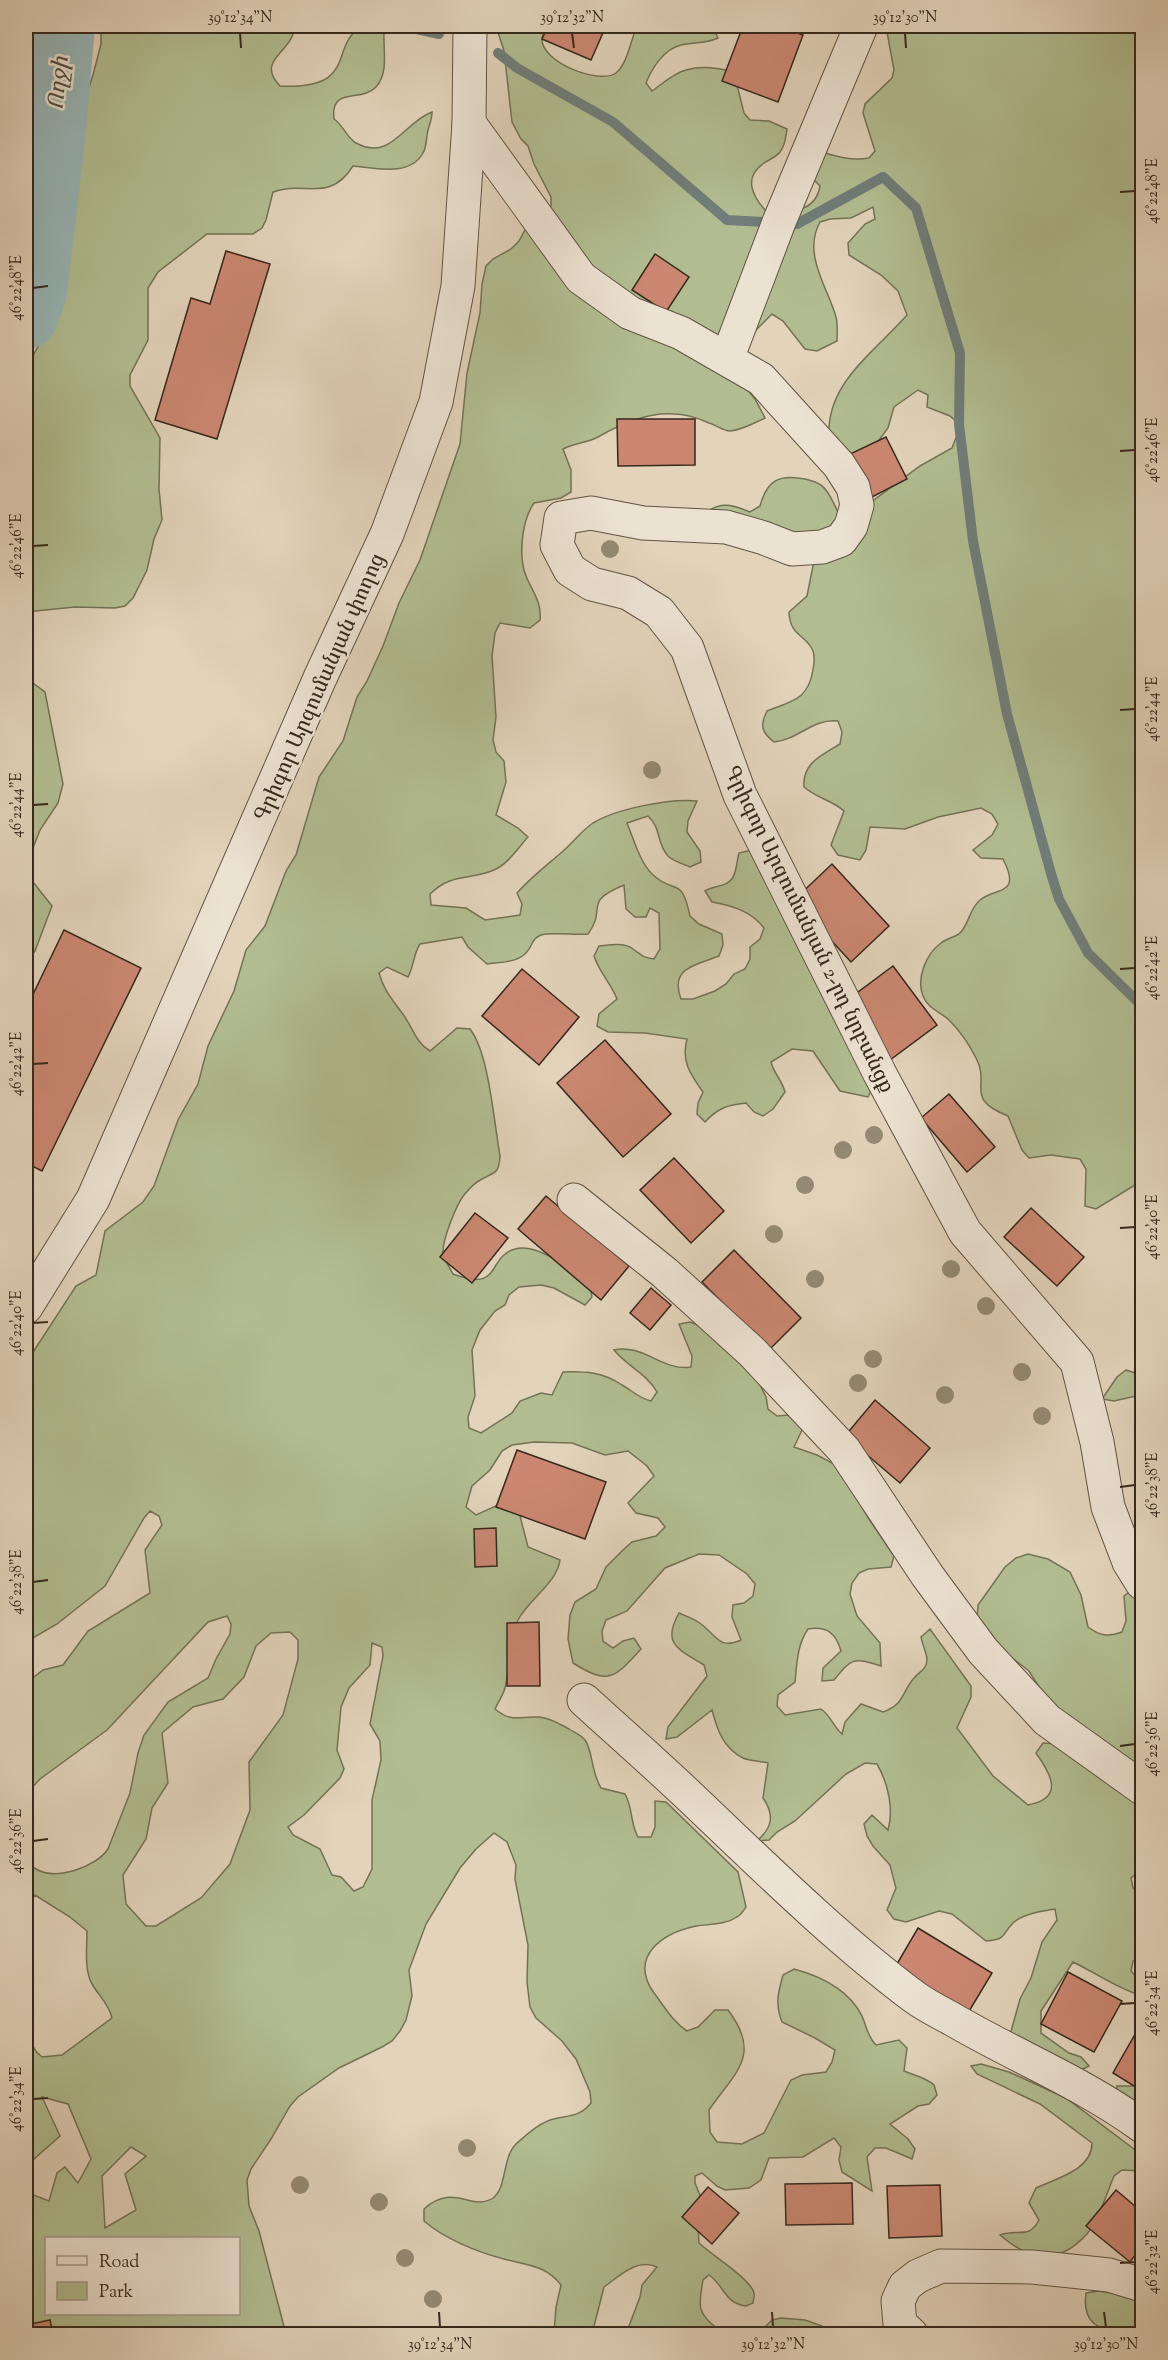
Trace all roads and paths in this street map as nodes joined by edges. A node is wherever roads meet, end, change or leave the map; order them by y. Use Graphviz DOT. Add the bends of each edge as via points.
graph roads {
  1 [pos="470,26"];
  2 [pos="861,26"];
  3 [pos="469,123"];
  4 [pos="727,359"];
  5 [pos="574,1200"];
  6 [pos="26,1307"];
  7 [pos="1143,1583"];
  8 [pos="584,1701"];
  9 [pos="1143,1788"];
  10 [pos="1143,2126"];
  11 [pos="1143,2285"];
  12 [pos="911,2334"];
  1 -- 3 [label="street, Գրիգոր Արզումանյան փողոց"];
  2 -- 4 [label="street"];
  3 -- 4 [label="street, Գրիգոր Արզումանյան 2-րդ նրբանցք" via="581,278 630,313 681,333"];
  3 -- 6 [label="street, Գրիգոր Արզումանյան փողոց" via="458,286 436,402 392,523 320,678 93,1199"];
  4 -- 7 [label="street, Գրիգոր Արզումանյան 2-րդ նրբանցք" via="761,379 839,465 853,488 857,505 851,526 841,540 822,547 792,549 726,527 643,523 591,513 561,518 557,546 570,570 592,584 628,593 659,612 687,648 740,795 880,1074 965,1232 1077,1362 1108,1507 1129,1562"];
  5 -- 9 [label="street" via="665,1273 752,1352 844,1450 983,1651 1047,1720"];
  8 -- 10 [label="street" via="776,1881 915,1997 988,2041 1061,2076"];
  11 -- 12 [label="street" via="1109,2275 1032,2267 941,2266 905,2286 898,2301 900,2324"];
}
